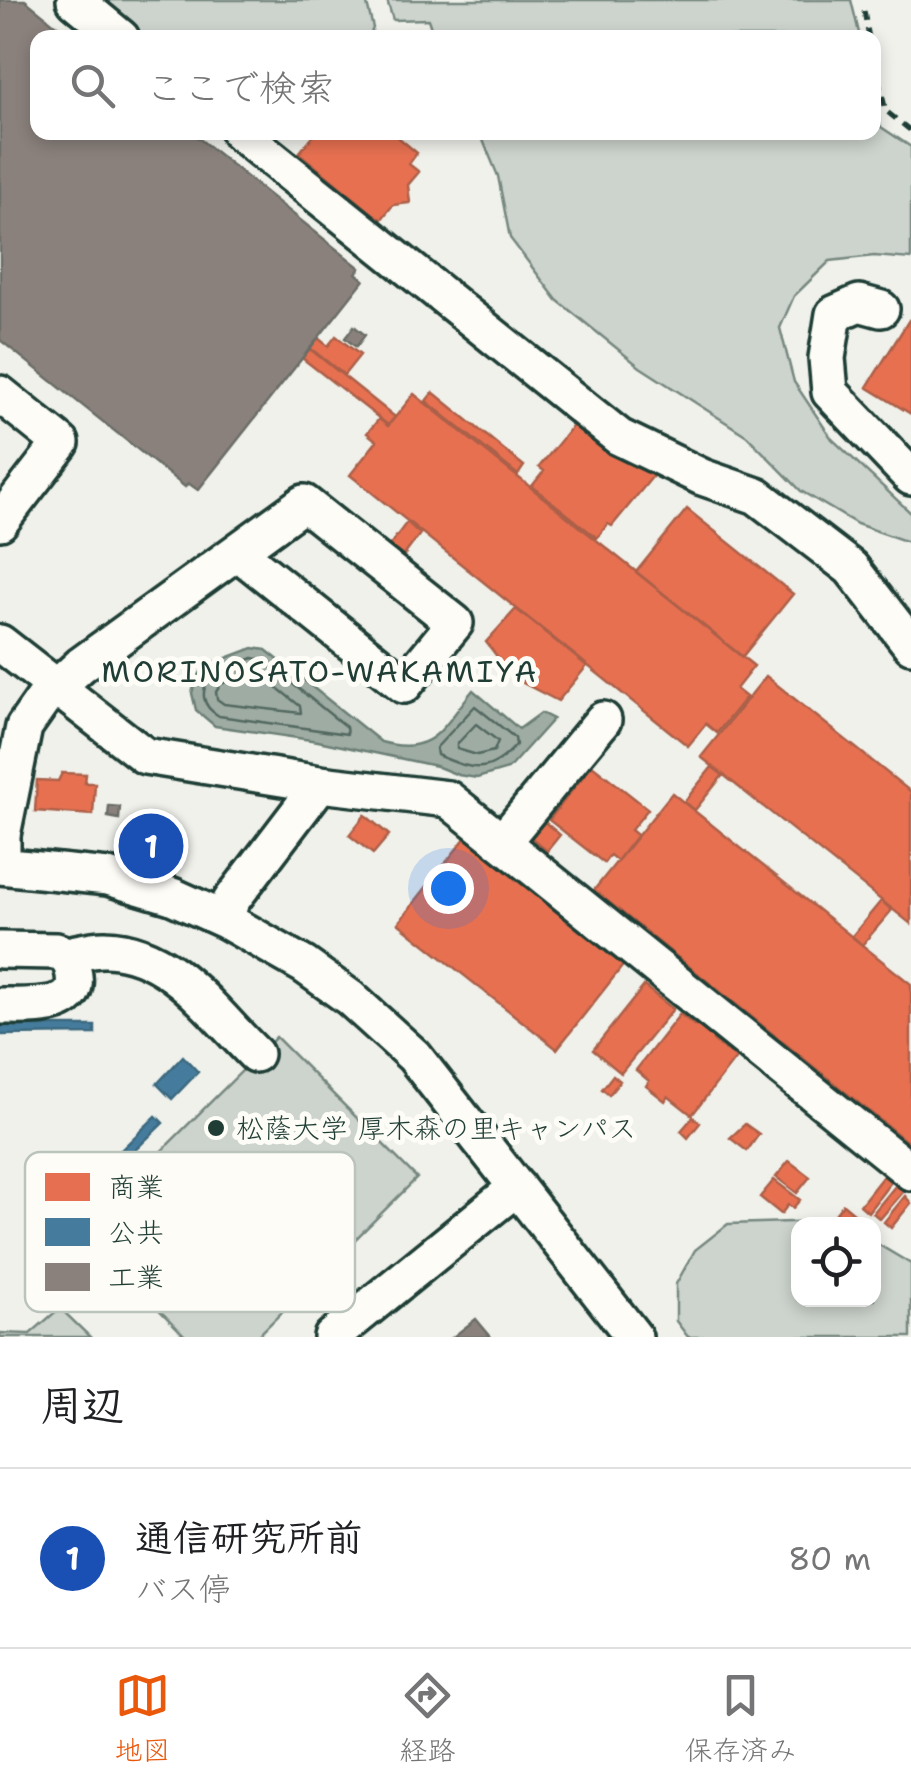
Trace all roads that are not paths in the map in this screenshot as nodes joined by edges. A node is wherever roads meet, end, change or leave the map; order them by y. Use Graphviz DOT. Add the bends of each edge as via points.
graph roads {
  1 [pos="74,0"];
  2 [pos="111,30"];
  3 [pos="249,140"];
  4 [pos="881,309"];
  5 [pos="0,394"];
  6 [pos="911,477"];
  7 [pos="0,522"];
  8 [pos="239,553"];
  9 [pos="0,643"];
  10 [pos="911,645"];
  11 [pos="55,688"];
  12 [pos="602,720"];
  13 [pos="320,784"];
  14 [pos="503,841"];
  15 [pos="1,866"];
  16 [pos="224,920"];
  17 [pos="0,950"];
  18 [pos="67,955"];
  19 [pos="0,1006"];
  20 [pos="255,1054"];
  21 [pos="911,1172"];
  22 [pos="517,1187"];
  23 [pos="332,1337"];
  24 [pos="634,1337"];
  1 -- 2 [label="street"];
  3 -- 10 [label="street" via="619,438 757,496 851,568"];
  4 -- 6 [label="street" via="858,303 834,314 830,392"];
  5 -- 7 [label="street" via="61,443"];
  8 -- 8 [label="street" via="304,503 456,623 404,685"];
  8 -- 11 [label="street"];
  9 -- 11 [label="street"];
  11 -- 13 [label="street" via="145,756"];
  11 -- 15 [label="street" via="24,727"];
  12 -- 14 [label="street"];
  13 -- 14 [label="street" via="448,799"];
  13 -- 16 [label="street" via="231,901"];
  14 -- 21 [label="street"];
  15 -- 16 [label="street" via="108,877"];
  16 -- 22 [label="street" via="350,998 414,1056"];
  17 -- 18 [label="street"];
  18 -- 19 [label="street" via="75,971 66,999"];
  18 -- 20 [label="street" via="102,948 164,965"];
  22 -- 23 [label="street"];
  22 -- 24 [label="street"];
}
